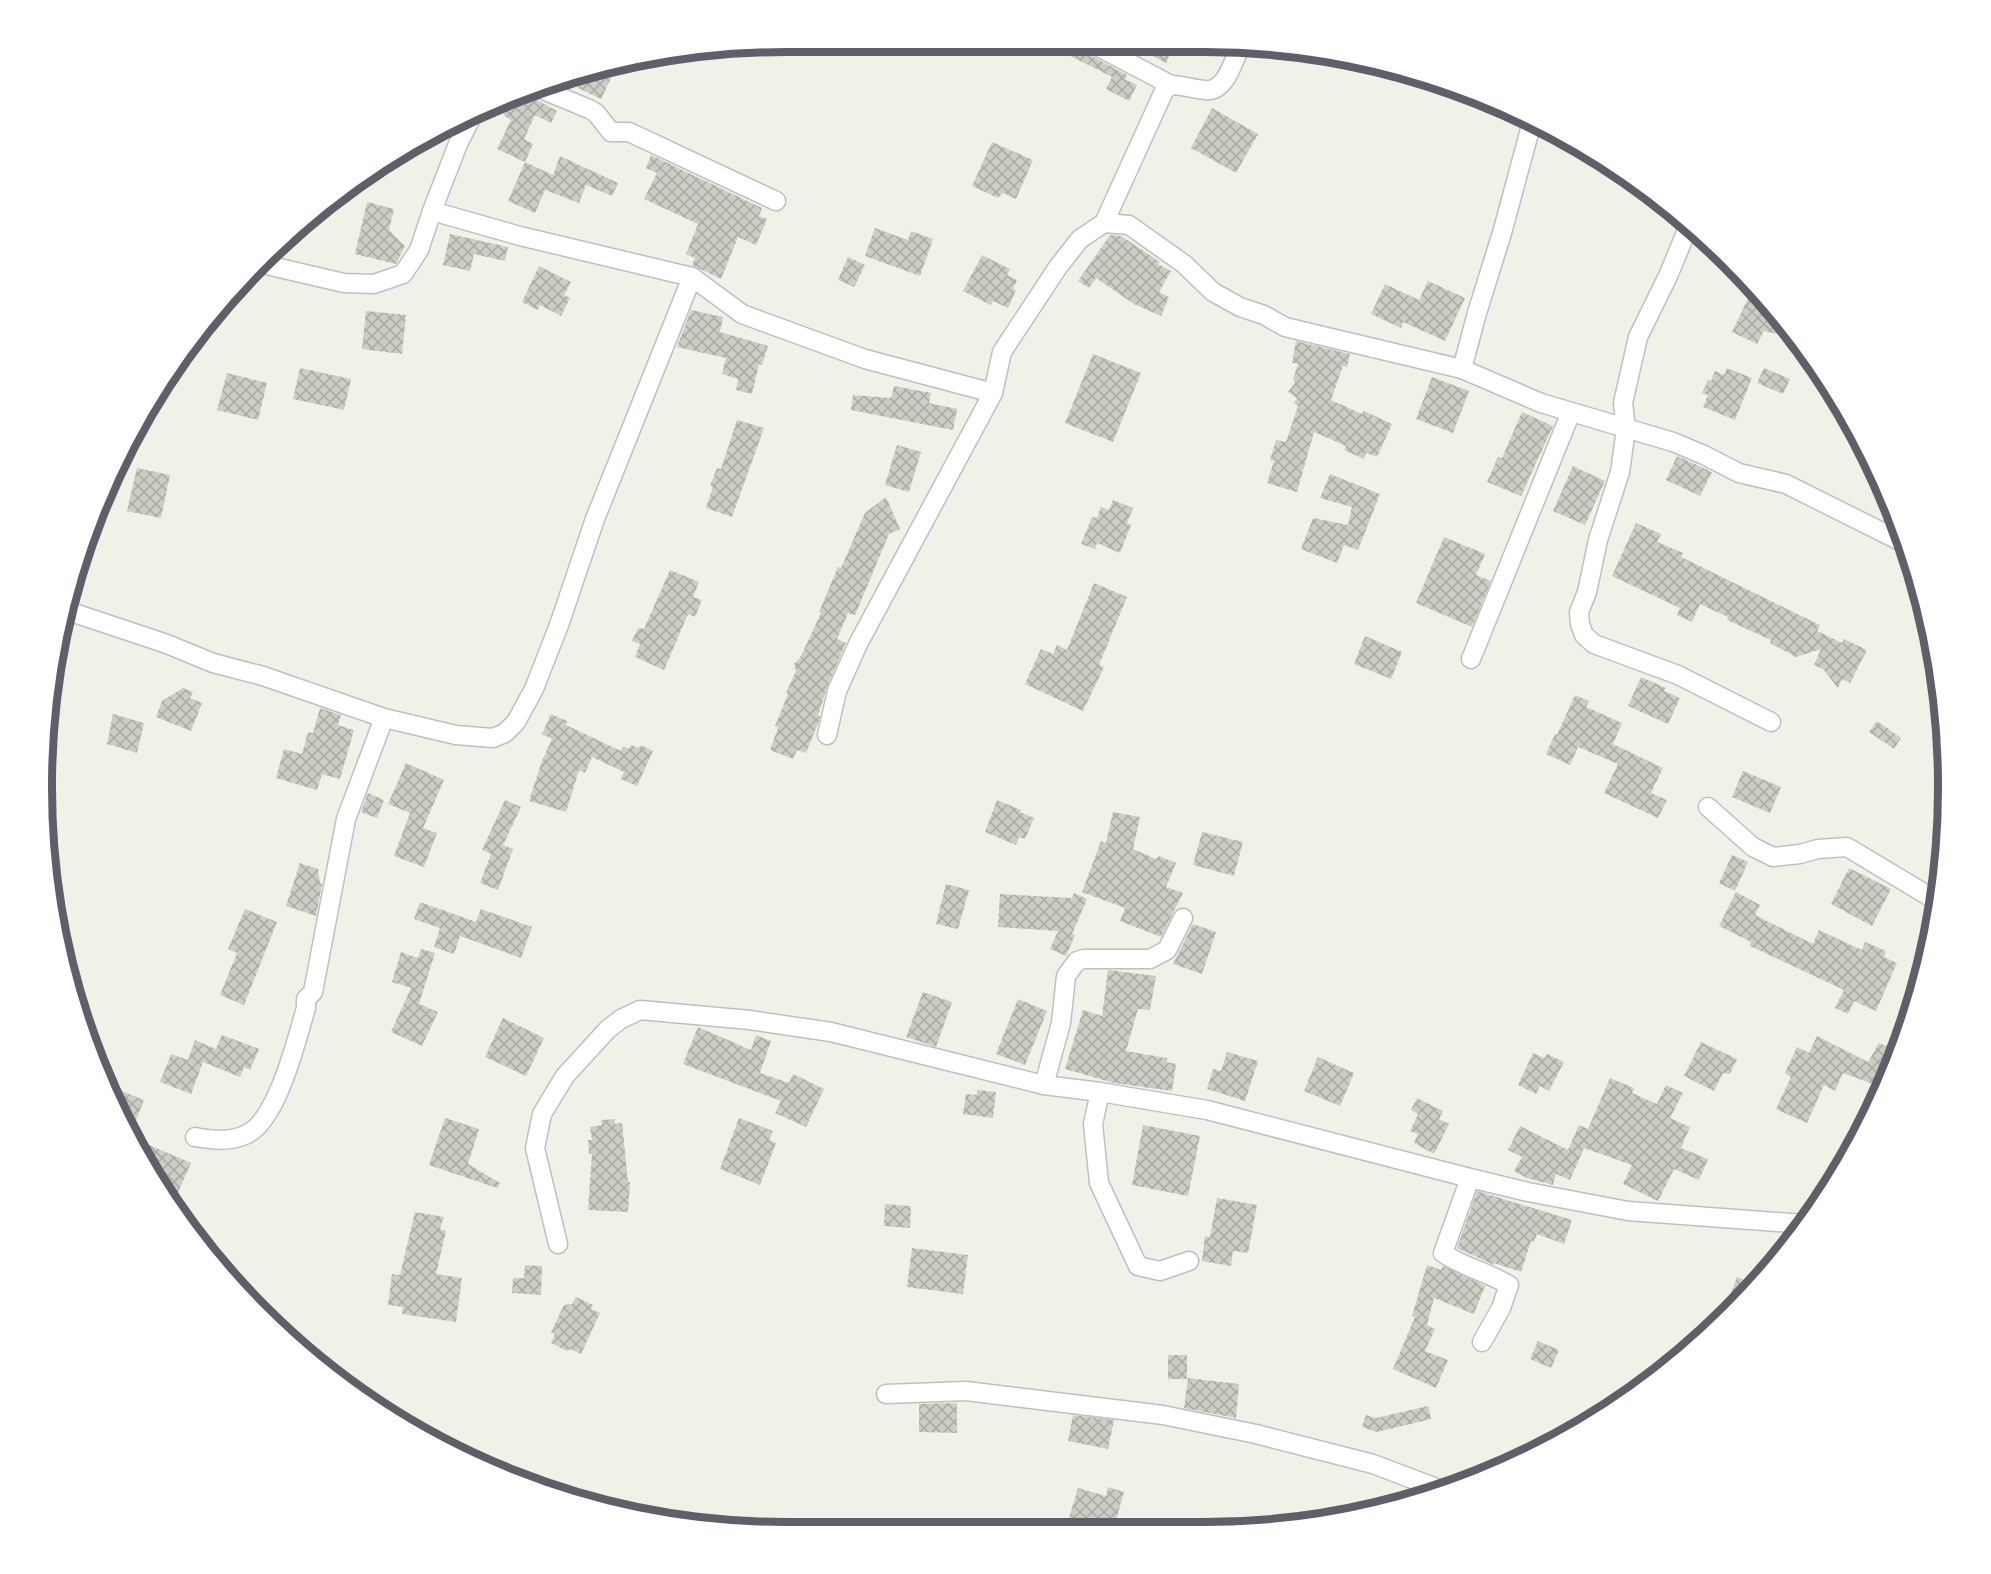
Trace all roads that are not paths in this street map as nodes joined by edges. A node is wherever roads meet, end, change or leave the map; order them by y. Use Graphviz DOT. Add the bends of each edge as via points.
graph roads {
  1 [pos="1110,53"];
  2 [pos="1236,54"];
  3 [pos="1171,85"];
  4 [pos="549,92"];
  5 [pos="467,126"];
  6 [pos="1531,129"];
  7 [pos="776,201"];
  8 [pos="432,211"];
  9 [pos="1104,223"];
  10 [pos="1686,233"];
  11 [pos="270,266"];
  12 [pos="693,277"];
  13 [pos="1462,369"];
  14 [pos="993,393"];
  15 [pos="1571,412"];
  16 [pos="1626,429"];
  17 [pos="1895,539"];
  18 [pos="74,613"];
  19 [pos="1471,659"];
  20 [pos="384,718"];
  21 [pos="1772,722"];
  22 [pos="827,735"];
  23 [pos="1708,807"];
  24 [pos="1930,897"];
  25 [pos="1183,918"];
  26 [pos="1044,1085"];
  27 [pos="1100,1092"];
  28 [pos="195,1137"];
  29 [pos="1470,1178"];
  30 [pos="1795,1223"];
  31 [pos="558,1244"];
  32 [pos="1189,1261"];
  33 [pos="1482,1342"];
  34 [pos="886,1394"];
  35 [pos="1430,1486"];
  1 -- 3 [label="street"];
  2 -- 3 [label="street" via="1224,80 1215,89"];
  3 -- 9 [label="street" via="1157,102"];
  4 -- 7 [label="street" via="597,113 611,132 629,132"];
  5 -- 8 [label="street"];
  6 -- 13 [label="street"];
  8 -- 11 [label="street" via="419,250 403,274 374,284 344,283"];
  8 -- 12 [label="street"];
  9 -- 13 [label="street" via="1129,225 1184,264 1213,292 1285,327"];
  9 -- 14 [label="street" via="1080,239 1002,352"];
  10 -- 16 [label="street" via="1638,337 1623,403"];
  12 -- 14 [label="street" via="742,314 865,359"];
  12 -- 20 [label="street" via="595,519 555,636 516,722 493,738 456,735"];
  13 -- 15 [label="street"];
  14 -- 22 [label="street" via="858,644 837,692"];
  15 -- 16 [label="street"];
  15 -- 19 [label="street"];
  16 -- 17 [label="street" via="1704,454 1738,473 1786,484"];
  16 -- 21 [label="street" via="1620,471 1579,612 1584,635 1594,644 1678,675"];
  18 -- 20 [label="street"];
  20 -- 28 [label="street" via="346,819 313,992 306,999 286,1077 261,1121 248,1135 233,1139"];
  23 -- 24 [label="street" via="1753,847 1773,857 1847,847"];
  25 -- 26 [label="street" via="1167,950 1150,959 1084,958 1071,968 1066,976 1061,1023"];
  26 -- 27 [label="street"];
  26 -- 31 [label="street" via="831,1032 750,1020 640,1011 608,1029 565,1076 542,1114 535,1148"];
  27 -- 29 [label="street" via="1207,1110"];
  27 -- 32 [label="street" via="1093,1124 1099,1183 1138,1266 1160,1271"];
  29 -- 30 [label="street" via="1628,1211"];
  29 -- 33 [label="street" via="1443,1253 1509,1285"];
  34 -- 35 [label="street" via="966,1391 1163,1414 1373,1464"];
}
